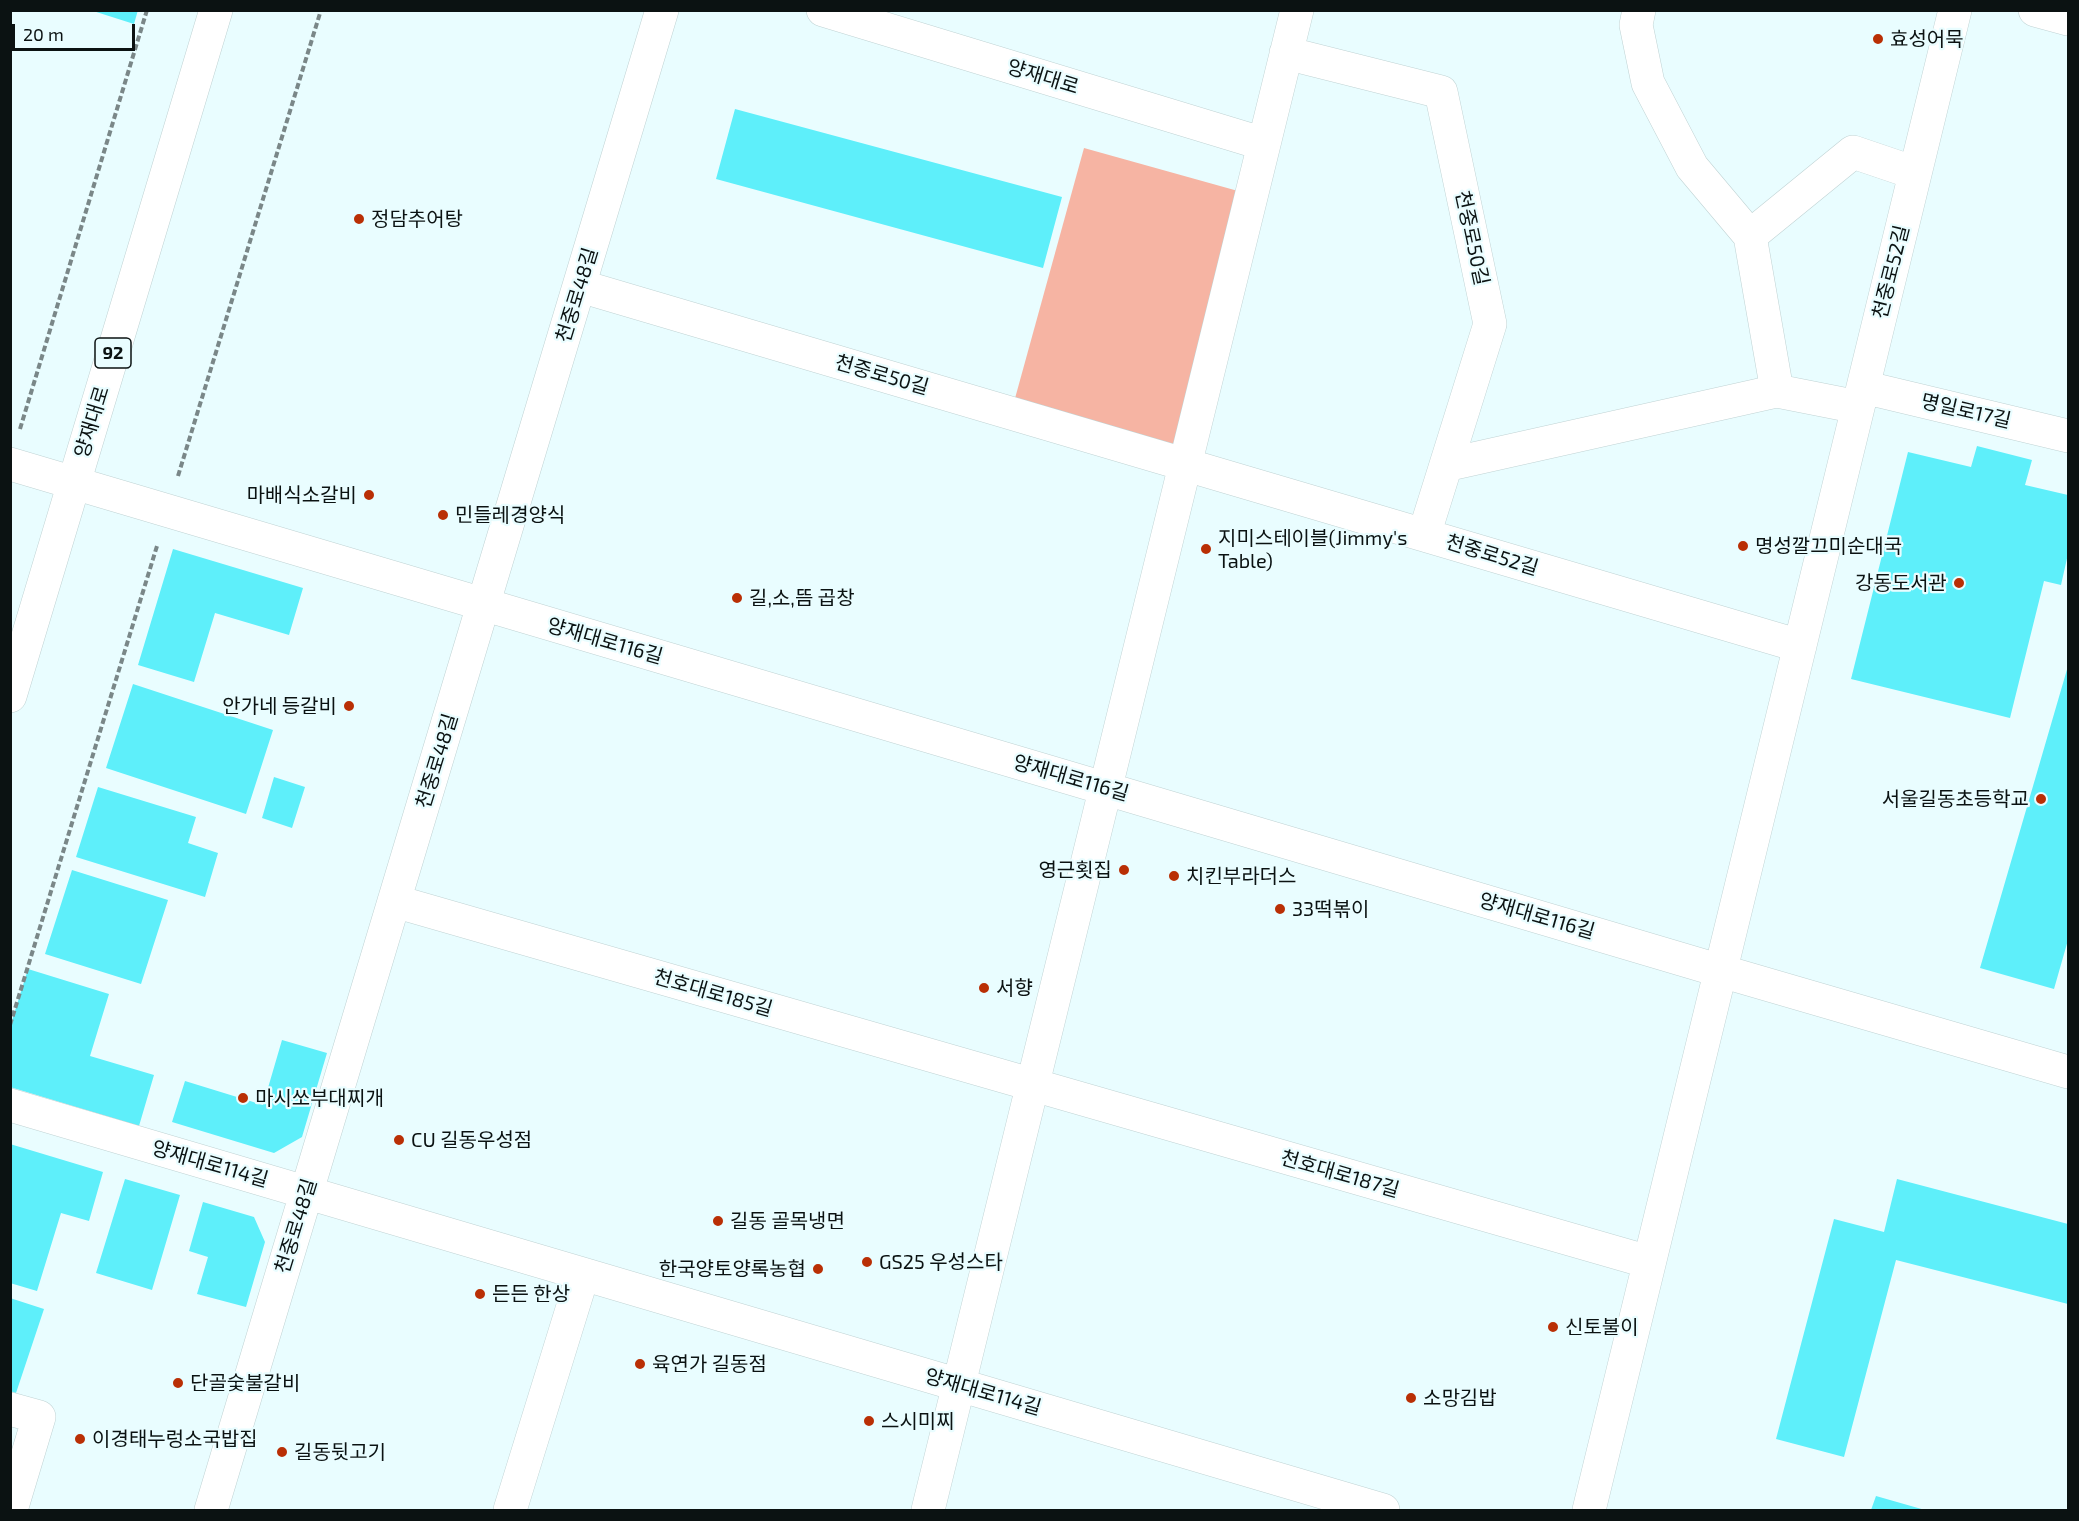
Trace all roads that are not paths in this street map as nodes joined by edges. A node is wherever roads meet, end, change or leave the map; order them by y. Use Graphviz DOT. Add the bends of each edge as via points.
graph roads {
  1 [pos="216,10"];
  2 [pos="662,10"];
  3 [pos="823,10"];
  4 [pos="1297,10"];
  5 [pos="1640,10"];
  6 [pos="1954,10"];
  7 [pos="2035,10"];
  8 [pos="2068,19"];
  9 [pos="1287,53"];
  10 [pos="1264,144"];
  11 [pos="1915,173"];
  12 [pos="1750,236"];
  13 [pos="580,286"];
  14 [pos="1777,391"];
  15 [pos="1861,397"];
  16 [pos="2068,436"];
  17 [pos="14,452"];
  18 [pos="1184,465"];
  19 [pos="1446,465"];
  20 [pos="74,484"];
  21 [pos="1424,535"];
  22 [pos="485,605"];
  23 [pos="1800,646"];
  24 [pos="10,696"];
  25 [pos="1104,788"];
  26 [pos="394,901"];
  27 [pos="1721,971"];
  28 [pos="2068,1071"];
  29 [pos="1031,1085"];
  30 [pos="10,1105"];
  31 [pos="306,1192"];
  32 [pos="1649,1262"];
  33 [pos="583,1274"];
  34 [pos="958,1385"];
  35 [pos="10,1409"];
  36 [pos="11,1510"];
  37 [pos="211,1510"];
  38 [pos="510,1510"];
  39 [pos="928,1510"];
  40 [pos="1383,1510"];
  41 [pos="1589,1510"];
  1 -- 20 [label="street, 양재대로 / 92"];
  2 -- 13 [label="street, 천중로48길"];
  3 -- 10 [label="street, 양재대로"];
  4 -- 9 [label="street"];
  5 -- 12 [label="street" via="1636,25 1648,83 1692,167"];
  6 -- 11 [label="street, 천중로52길"];
  7 -- 8 [label="street"];
  9 -- 10 [label="street"];
  9 -- 19 [label="street, 천중로50길" via="1441,92 1490,324"];
  10 -- 18 [label="street"];
  11 -- 12 [label="street" via="1853,152"];
  11 -- 15 [label="street, 천중로52길"];
  12 -- 14 [label="street"];
  13 -- 18 [label="street, 천중로50길"];
  13 -- 22 [label="street, 천중로48길"];
  14 -- 15 [label="street"];
  14 -- 19 [label="street"];
  15 -- 16 [label="street, 명일로17길"];
  15 -- 23 [label="street, 천중로52길"];
  17 -- 20 [label="street, 양재대로116길"];
  18 -- 21 [label="street, 천중로52길"];
  18 -- 25 [label="street"];
  19 -- 21 [label="street, 천중로50길"];
  20 -- 22 [label="street, 양재대로116길"];
  20 -- 24 [label="street, 양재대로 / 92"];
  21 -- 23 [label="street, 천중로52길"];
  22 -- 25 [label="street, 양재대로116길"];
  22 -- 26 [label="street, 천중로48길"];
  23 -- 27 [label="street, 천중로52길"];
  25 -- 27 [label="street, 양재대로116길"];
  25 -- 29 [label="street"];
  26 -- 29 [label="street, 천호대로185길"];
  26 -- 31 [label="street, 천중로48길"];
  27 -- 28 [label="street, 양재대로116길"];
  27 -- 32 [label="street"];
  29 -- 32 [label="street, 천호대로187길"];
  29 -- 34 [label="street"];
  30 -- 31 [label="street, 양재대로114길"];
  31 -- 33 [label="street, 양재대로114길"];
  31 -- 37 [label="street, 천중로48길"];
  32 -- 41 [label="street"];
  33 -- 34 [label="street, 양재대로114길"];
  33 -- 38 [label="street"];
  34 -- 39 [label="street"];
  34 -- 40 [label="street, 양재대로114길"];
  35 -- 36 [label="street" via="39,1418"];
}
